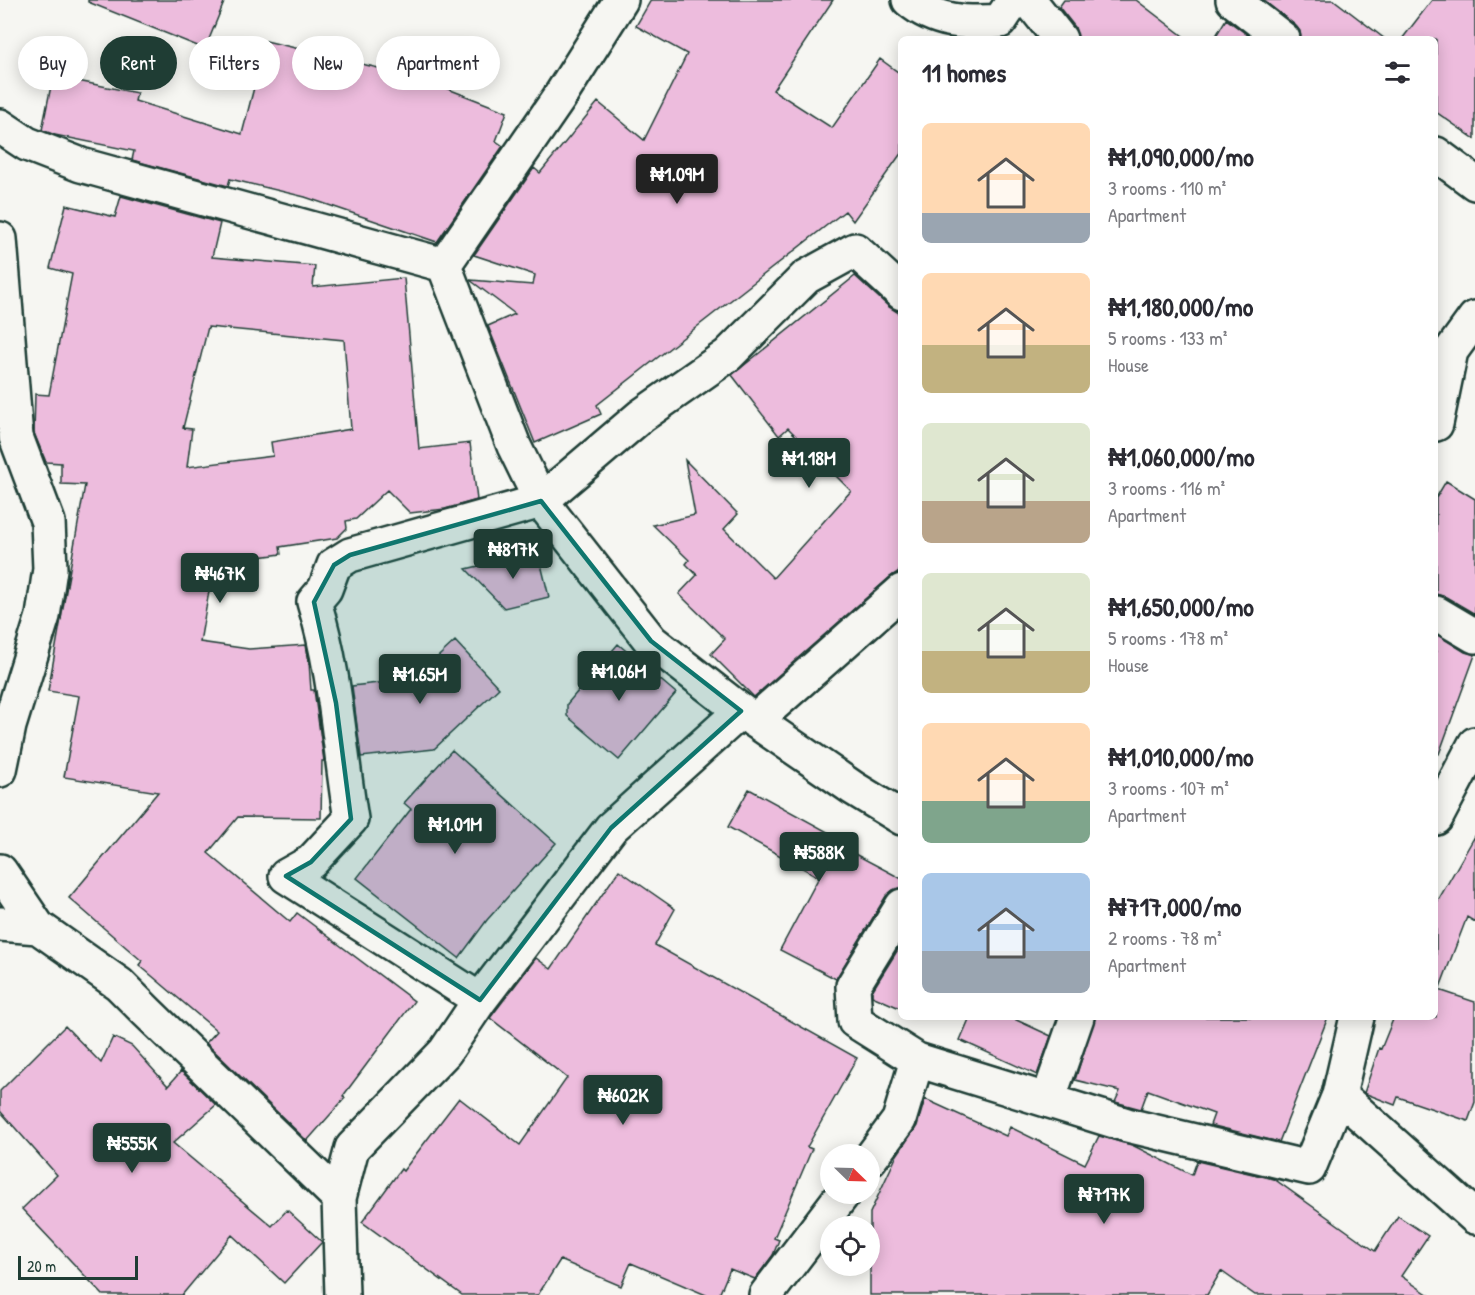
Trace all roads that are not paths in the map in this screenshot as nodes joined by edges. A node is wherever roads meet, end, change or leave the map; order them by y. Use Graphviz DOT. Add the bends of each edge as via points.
graph roads {
  1 [pos="621,0"];
  2 [pos="909,0"];
  3 [pos="1014,0"];
  4 [pos="1029,0"];
  5 [pos="1234,0"];
  6 [pos="1058,36"];
  7 [pos="1279,36"];
  8 [pos="0,126"];
  9 [pos="1438,155"];
  10 [pos="1475,183"];
  11 [pos="0,239"];
  12 [pos="444,265"];
  13 [pos="898,289"];
  14 [pos="1475,318"];
  15 [pos="1438,414"];
  16 [pos="541,501"];
  17 [pos="898,594"];
  18 [pos="1438,615"];
  19 [pos="1475,636"];
  20 [pos="748,716"];
  21 [pos="1475,744"];
  22 [pos="0,770"];
  23 [pos="1438,814"];
  24 [pos="898,816"];
  25 [pos="0,871"];
  26 [pos="898,913"];
  27 [pos="0,924"];
  28 [pos="38,927"];
  29 [pos="480,1000"];
  30 [pos="1076,1020"];
  31 [pos="1356,1020"];
  32 [pos="917,1060"];
  33 [pos="1339,1095"];
  34 [pos="1048,1100"];
  35 [pos="880,1146"];
  36 [pos="339,1198"];
  37 [pos="835,1204"];
  38 [pos="1475,1216"];
  39 [pos="342,1295"];
  40 [pos="766,1295"];
  1 -- 12 [label="street"];
  2 -- 3 [label="street" via="940,18 973,24 1000,21"];
  4 -- 6 [label="street"];
  5 -- 7 [label="street"];
  8 -- 12 [label="street" via="27,144 81,165"];
  9 -- 10 [label="street"];
  11 -- 22 [label="street" via="16,437 48,522 50,569 43,616 9,726"];
  12 -- 16 [label="street" via="514,446"];
  13 -- 16 [label="street" via="855,250 806,277 728,355 641,416"];
  14 -- 15 [label="street" via="1451,351"];
  16 -- 20 [label="street" via="651,641"];
  16 -- 29 [label="street" via="350,555 334,566 325,589 314,602 336,703 351,819 311,862 286,876"];
  17 -- 20 [label="street"];
  18 -- 19 [label="street"];
  20 -- 24 [label="street"];
  20 -- 29 [label="street" via="611,828"];
  21 -- 23 [label="street"];
  25 -- 28 [label="street"];
  26 -- 32 [label="street" via="853,986 855,1021"];
  27 -- 28 [label="street"];
  28 -- 36 [label="street" via="119,984"];
  29 -- 36 [label="street" via="445,1052 352,1148"];
  30 -- 34 [label="street"];
  31 -- 33 [label="street"];
  32 -- 34 [label="street"];
  32 -- 35 [label="street" via="899,1120"];
  33 -- 34 [label="street" via="1310,1168 1127,1125"];
  33 -- 38 [label="street"];
  36 -- 39 [label="street"];
  37 -- 40 [label="street"];
}
